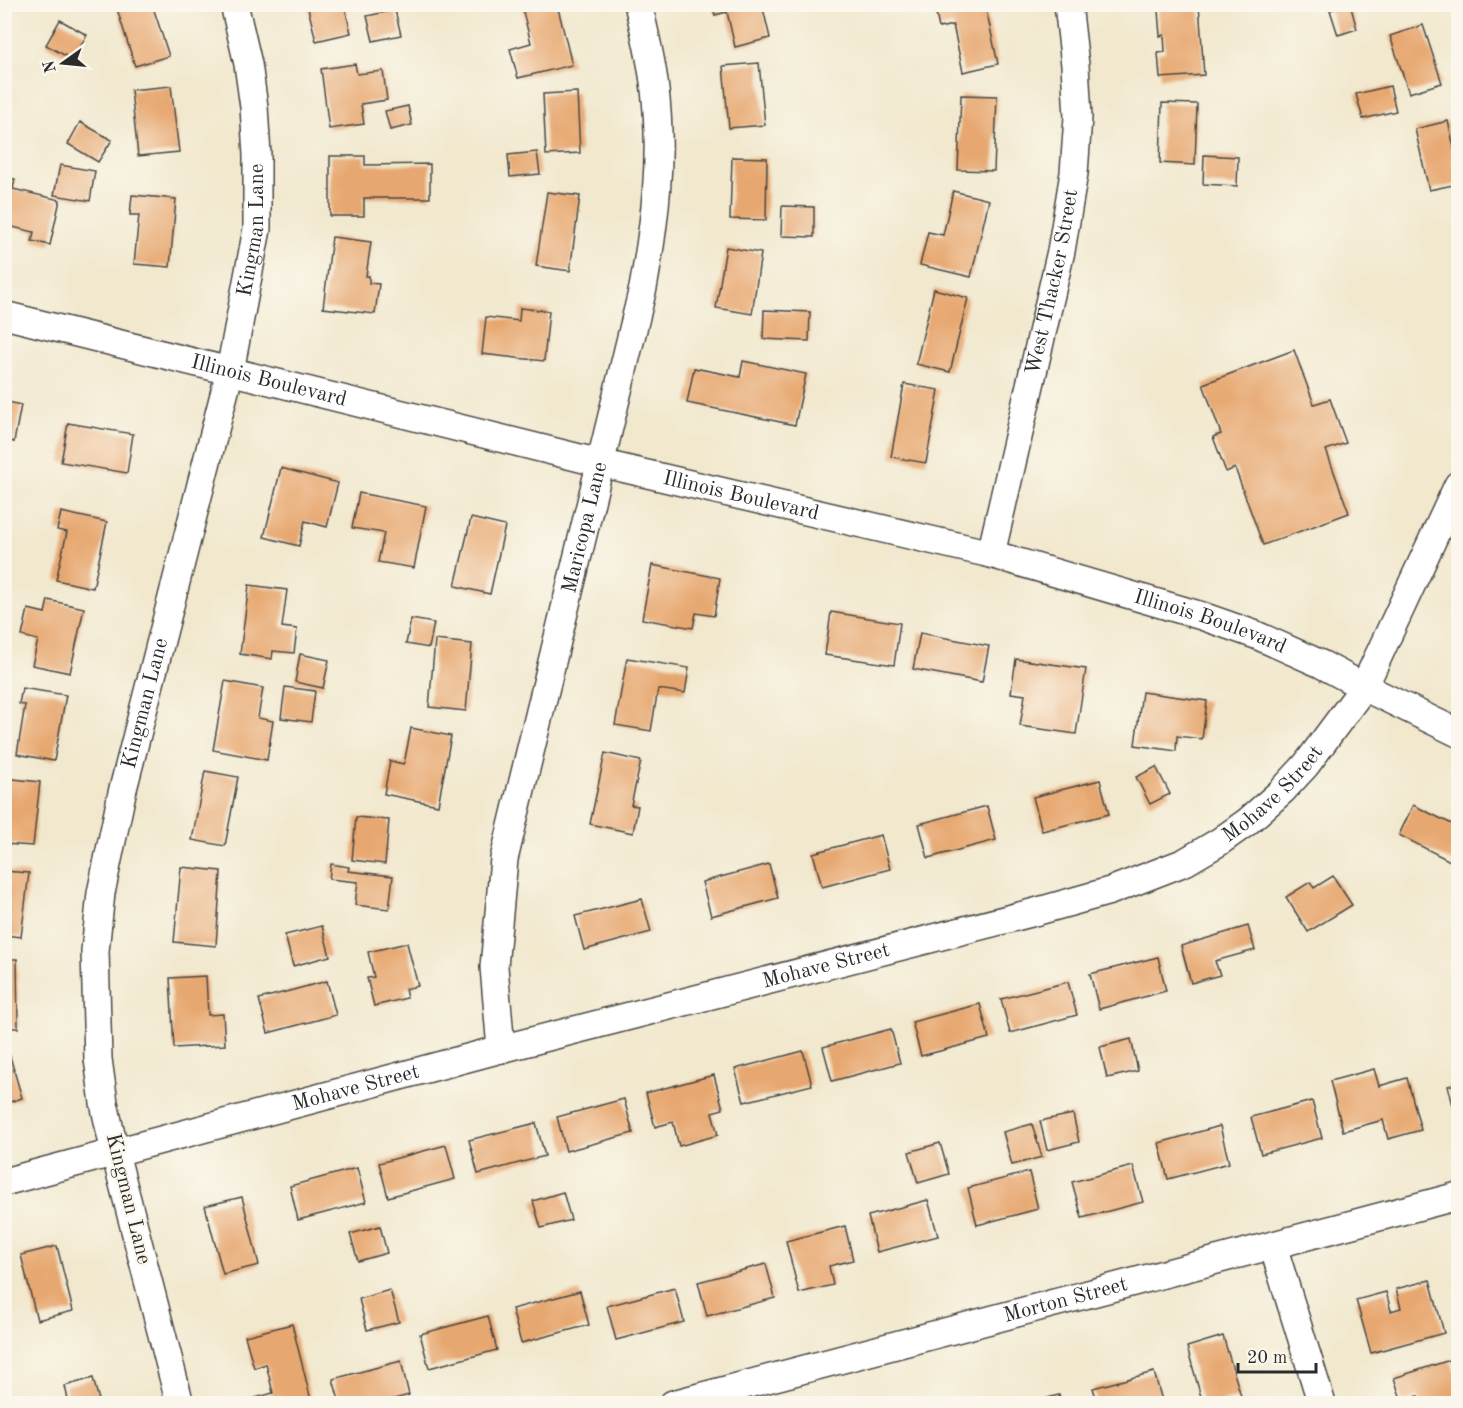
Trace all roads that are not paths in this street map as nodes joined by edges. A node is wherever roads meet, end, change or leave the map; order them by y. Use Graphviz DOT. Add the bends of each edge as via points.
graph roads {
  1 [pos="234,4"];
  2 [pos="638,4"];
  3 [pos="1068,4"];
  4 [pos="4,315"];
  5 [pos="230,371"];
  6 [pos="600,463"];
  7 [pos="1458,484"];
  8 [pos="991,554"];
  9 [pos="1364,687"];
  10 [pos="1458,733"];
  11 [pos="501,1049"];
  12 [pos="115,1153"];
  13 [pos="4,1182"];
  14 [pos="1458,1196"];
  15 [pos="1273,1246"];
  16 [pos="180,1404"];
  17 [pos="673,1404"];
  18 [pos="1322,1404"];
  1 -- 5 [label="street, Kingman Lane" via="254,107 257,229"];
  2 -- 6 [label="street, Maricopa Lane" via="649,50 657,114 651,247"];
  3 -- 8 [label="street, West Thacker Street" via="1078,117 1074,172 1061,251"];
  4 -- 5 [label="street, Illinois Boulevard"];
  5 -- 6 [label="street, Illinois Boulevard"];
  5 -- 12 [label="street, Kingman Lane" via="122,793 101,893 95,951 98,1059"];
  6 -- 8 [label="street, Illinois Boulevard"];
  6 -- 11 [label="street, Maricopa Lane" via="504,859 494,968"];
  7 -- 9 [label="street, Mohave Street"];
  8 -- 9 [label="street, Illinois Boulevard" via="1202,616 1321,664"];
  9 -- 10 [label="street, Illinois Boulevard"];
  9 -- 11 [label="street, Mohave Street" via="1282,791 1219,842 1159,873 1035,912"];
  11 -- 12 [label="street, Mohave Street"];
  12 -- 13 [label="street, Mohave Street"];
  12 -- 16 [label="street, Kingman Lane"];
  14 -- 15 [label="street, Morton Street"];
  15 -- 17 [label="street, Morton Street"];
  15 -- 18 [label="street"];
}
